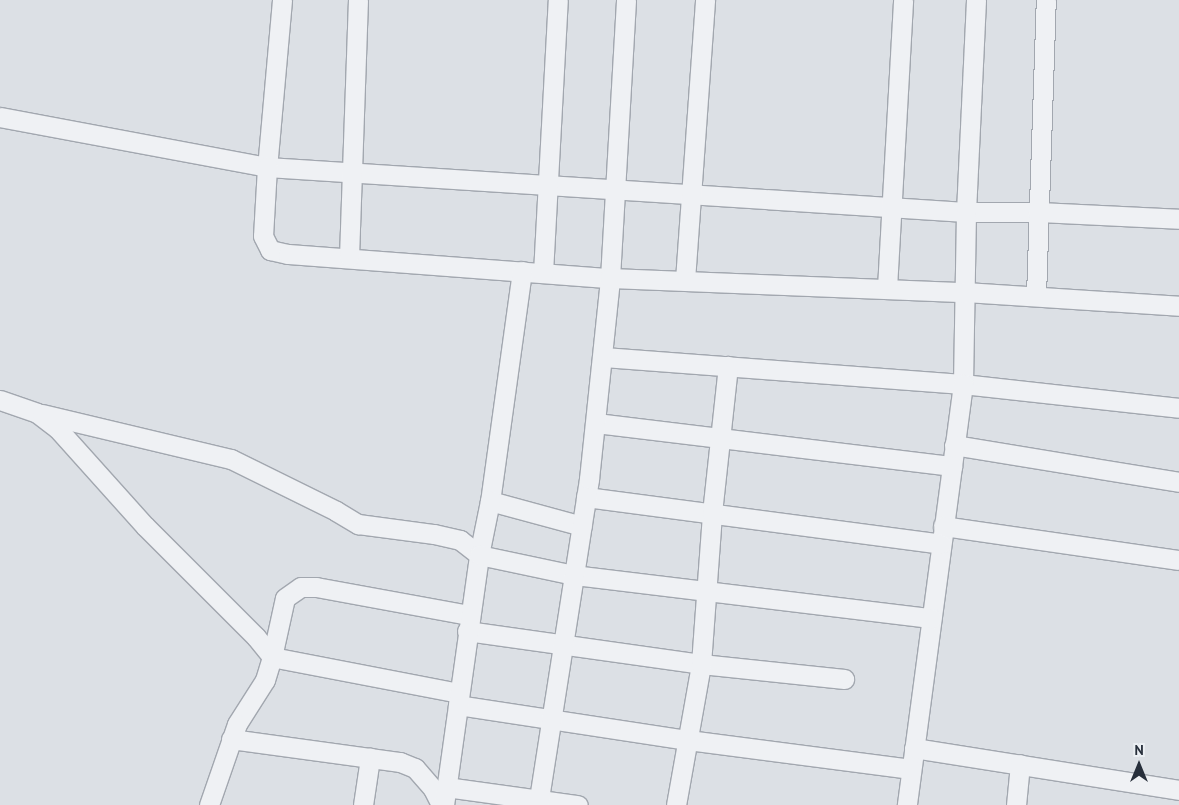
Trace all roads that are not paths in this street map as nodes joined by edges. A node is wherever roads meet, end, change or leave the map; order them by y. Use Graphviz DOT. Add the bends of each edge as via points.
graph roads {
  1 [pos="282,0"];
  2 [pos="358,0"];
  3 [pos="558,0"];
  4 [pos="626,0"];
  5 [pos="705,0"];
  6 [pos="903,0"];
  7 [pos="976,0"];
  8 [pos="1046,0"];
  9 [pos="0,117"];
  10 [pos="267,167"];
  11 [pos="351,173"];
  12 [pos="549,187"];
  13 [pos="616,189"];
  14 [pos="692,196"];
  15 [pos="891,208"];
  16 [pos="966,212"];
  17 [pos="1038,212"];
  18 [pos="1179,219"];
  19 [pos="349,257"];
  20 [pos="522,271"];
  21 [pos="543,273"];
  22 [pos="610,278"];
  23 [pos="685,280"];
  24 [pos="887,288"];
  25 [pos="966,292"];
  26 [pos="1036,296"];
  27 [pos="1179,306"];
  28 [pos="604,358"];
  29 [pos="728,366"];
  30 [pos="963,384"];
  31 [pos="0,400"];
  32 [pos="1179,408"];
  33 [pos="37,413"];
  34 [pos="596,423"];
  35 [pos="721,438"];
  36 [pos="954,445"];
  37 [pos="952,466"];
  38 [pos="1179,482"];
  39 [pos="586,497"];
  40 [pos="490,501"];
  41 [pos="712,514"];
  42 [pos="582,526"];
  43 [pos="943,526"];
  44 [pos="941,544"];
  45 [pos="479,555"];
  46 [pos="1179,560"];
  47 [pos="574,575"];
  48 [pos="706,591"];
  49 [pos="931,618"];
  50 [pos="468,623"];
  51 [pos="563,646"];
  52 [pos="272,657"];
  53 [pos="701,664"];
  54 [pos="844,680"];
  55 [pos="458,699"];
  56 [pos="551,720"];
  57 [pos="231,740"];
  58 [pos="688,740"];
  59 [pos="914,748"];
  60 [pos="370,758"];
  61 [pos="1020,764"];
  62 [pos="911,769"];
  63 [pos="1179,790"];
  64 [pos="444,799"];
  65 [pos="538,802"];
  66 [pos="209,805"];
  67 [pos="363,805"];
  68 [pos="578,805"];
  69 [pos="676,805"];
  70 [pos="906,805"];
  71 [pos="1016,805"];
  1 -- 10 [label="street"];
  2 -- 11 [label="street"];
  3 -- 12 [label="street"];
  4 -- 13 [label="street"];
  5 -- 14 [label="street"];
  6 -- 15 [label="street"];
  7 -- 16 [label="street"];
  8 -- 17 [label="street"];
  9 -- 10 [label="street"];
  10 -- 11 [label="street"];
  10 -- 19 [label="street" via="263,236 270,250"];
  11 -- 12 [label="street"];
  11 -- 19 [label="street"];
  12 -- 13 [label="street"];
  12 -- 21 [label="street"];
  13 -- 14 [label="street"];
  13 -- 22 [label="street"];
  14 -- 15 [label="street"];
  14 -- 23 [label="street"];
  15 -- 16 [label="street"];
  15 -- 24 [label="street"];
  16 -- 17 [label="street"];
  16 -- 25 [label="street"];
  17 -- 18 [label="street"];
  17 -- 26 [label="street"];
  19 -- 20 [label="street"];
  20 -- 21 [label="street"];
  20 -- 40 [label="street"];
  21 -- 22 [label="street"];
  22 -- 23 [label="street"];
  22 -- 28 [label="street"];
  23 -- 24 [label="street"];
  24 -- 25 [label="street"];
  25 -- 26 [label="street"];
  25 -- 30 [label="street"];
  26 -- 27 [label="street"];
  28 -- 29 [label="street"];
  28 -- 34 [label="street"];
  29 -- 30 [label="street"];
  29 -- 35 [label="street"];
  30 -- 32 [label="street"];
  30 -- 36 [label="street"];
  31 -- 33 [label="street"];
  33 -- 45 [label="street" via="231,459 358,524 460,540"];
  33 -- 52 [label="street" via="56,428 145,526"];
  34 -- 35 [label="street"];
  34 -- 39 [label="street"];
  35 -- 37 [label="street"];
  35 -- 41 [label="street"];
  36 -- 37 [label="street"];
  36 -- 38 [label="street"];
  37 -- 43 [label="street"];
  39 -- 41 [label="street"];
  39 -- 42 [label="street"];
  40 -- 42 [label="street"];
  40 -- 45 [label="street"];
  41 -- 44 [label="street"];
  41 -- 48 [label="street"];
  42 -- 47 [label="street"];
  43 -- 44 [label="street"];
  43 -- 46 [label="street"];
  44 -- 49 [label="street"];
  45 -- 47 [label="street"];
  45 -- 50 [label="street"];
  47 -- 48 [label="street"];
  47 -- 51 [label="street"];
  48 -- 49 [label="street"];
  48 -- 53 [label="street"];
  49 -- 59 [label="street"];
  50 -- 51 [label="street"];
  50 -- 52 [label="street" via="316,587 301,587 285,598"];
  50 -- 55 [label="street"];
  51 -- 53 [label="street"];
  51 -- 56 [label="street"];
  52 -- 55 [label="street"];
  52 -- 57 [label="street" via="265,680 237,724"];
  53 -- 54 [label="street"];
  53 -- 58 [label="street"];
  55 -- 56 [label="street"];
  55 -- 64 [label="street"];
  56 -- 58 [label="street"];
  56 -- 65 [label="street"];
  57 -- 60 [label="street"];
  57 -- 66 [label="street"];
  58 -- 62 [label="street"];
  58 -- 69 [label="street"];
  59 -- 61 [label="street"];
  59 -- 62 [label="street"];
  60 -- 64 [label="street" via="400,762 415,768"];
  60 -- 67 [label="street"];
  61 -- 63 [label="street"];
  61 -- 71 [label="street"];
  62 -- 70 [label="street"];
  64 -- 65 [label="street"];
  65 -- 68 [label="street"];
}
